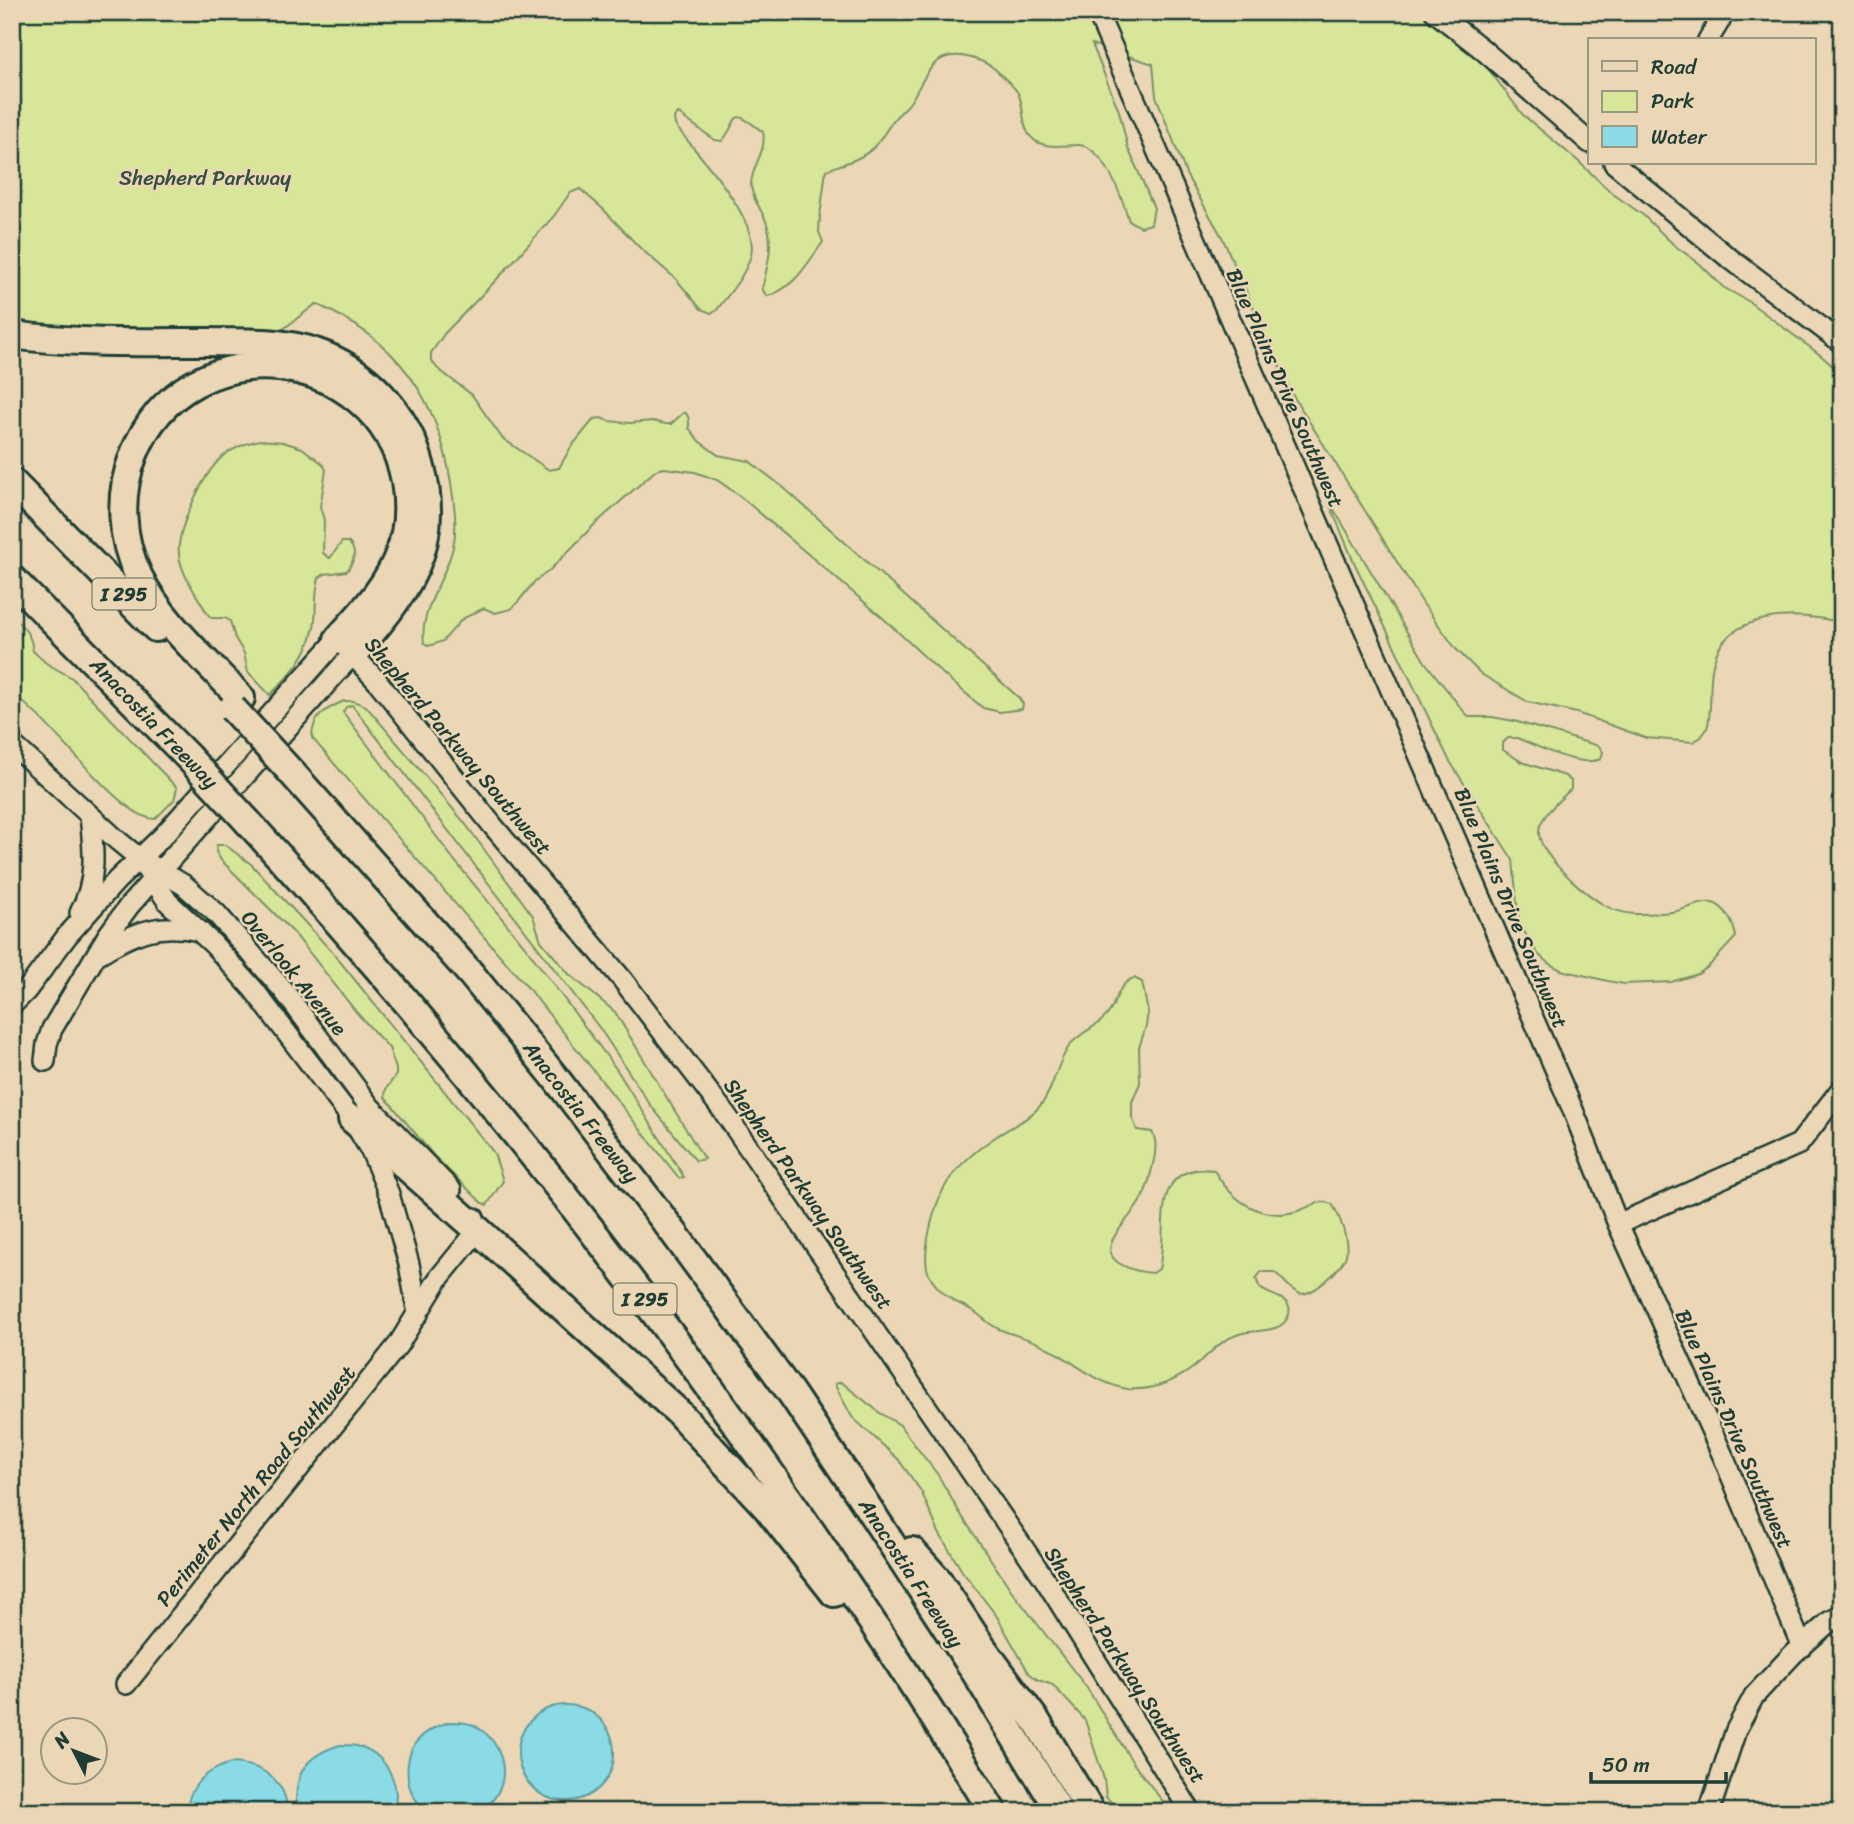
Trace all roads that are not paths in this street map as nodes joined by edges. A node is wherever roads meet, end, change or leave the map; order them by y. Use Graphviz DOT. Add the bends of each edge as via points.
graph roads {
  1 [pos="1097,12"];
  2 [pos="1435,12"];
  3 [pos="1725,12"];
  4 [pos="1708,38"];
  5 [pos="1588,141"];
  6 [pos="1624,166"];
  7 [pos="12,335"];
  8 [pos="1842,343"];
  9 [pos="12,482"];
  10 [pos="12,579"];
  11 [pos="345,646"];
  12 [pos="237,703"];
  13 [pos="12,744"];
  14 [pos="90,816"];
  15 [pos="139,858"];
  16 [pos="156,874"];
  17 [pos="200,931"];
  18 [pos="67,936"];
  19 [pos="97,955"];
  20 [pos="12,1005"];
  21 [pos="45,1061"];
  22 [pos="1842,1088"];
  23 [pos="352,1119"];
  24 [pos="1618,1224"];
  25 [pos="478,1230"];
  26 [pos="418,1314"];
  27 [pos="863,1500"];
  28 [pos="1842,1616"];
  29 [pos="1802,1647"];
  30 [pos="126,1684"];
  31 [pos="977,1812"];
  32 [pos="993,1812"];
  33 [pos="1060,1812"];
  34 [pos="1091,1812"];
  35 [pos="1191,1812"];
  36 [pos="1709,1812"];
  1 -- 24 [label="street, Blue Plains Drive Southwest"];
  2 -- 5 [label="street"];
  3 -- 4 [label="street"];
  6 -- 8 [label="street" via="1724,254"];
  7 -- 11 [label="highway" via="290,346 324,355 370,383 396,413 414,445 425,482 427,523 418,563 407,586"];
  9 -- 12 [label="highway, Anacostia Freeway / I 295"];
  10 -- 32 [label="highway, Anacostia Freeway / I 295, bridge" via="248,822 438,1039 635,1286 834,1563"];
  11 -- 12 [label="highway" via="383,586 404,539 406,488 389,439 344,390 301,370 249,366 198,382 163,408 144,433 126,477 123,520 135,568 151,598"];
  11 -- 15 [label="street"];
  11 -- 16 [label="street"];
  11 -- 35 [label="street, Shepherd Parkway Southwest" via="622,979 724,1112 1044,1578"];
  12 -- 27 [label="highway, Anacostia Freeway / I 295, bridge" via="296,767 554,1076 783,1382"];
  13 -- 14 [label="street, Overlook Avenue"];
  14 -- 15 [label="street, Overlook Avenue"];
  14 -- 18 [label="street" via="92,886"];
  15 -- 16 [label="street, Overlook Avenue"];
  15 -- 18 [label="street"];
  16 -- 17 [label="street, Overlook Avenue" via="168,902"];
  16 -- 19 [label="street" via="121,916"];
  16 -- 25 [label="street, Overlook Avenue" via="199,898 261,962 359,1094 463,1202"];
  17 -- 19 [label="street" via="141,931"];
  17 -- 23 [label="street, Overlook Avenue" via="254,990"];
  18 -- 20 [label="street"];
  19 -- 21 [label="street" via="52,1029"];
  22 -- 24 [label="street" via="1799,1144"];
  23 -- 25 [label="highway"];
  23 -- 26 [label="street, Overlook Avenue" via="389,1194"];
  24 -- 29 [label="street, Blue Plains Drive Southwest" via="1728,1468"];
  25 -- 26 [label="street, Perimeter North Road Southwest" via="439,1278"];
  25 -- 31 [label="highway" via="661,1396 760,1500 866,1638"];
  26 -- 30 [label="street, Perimeter North Road Southwest" via="388,1358"];
  27 -- 33 [label="highway, Anacostia Freeway / I 295"];
  27 -- 34 [label="highway" via="939,1580 1037,1722"];
  28 -- 29 [label="street"];
  29 -- 36 [label="street" via="1769,1678 1746,1709"];
}
